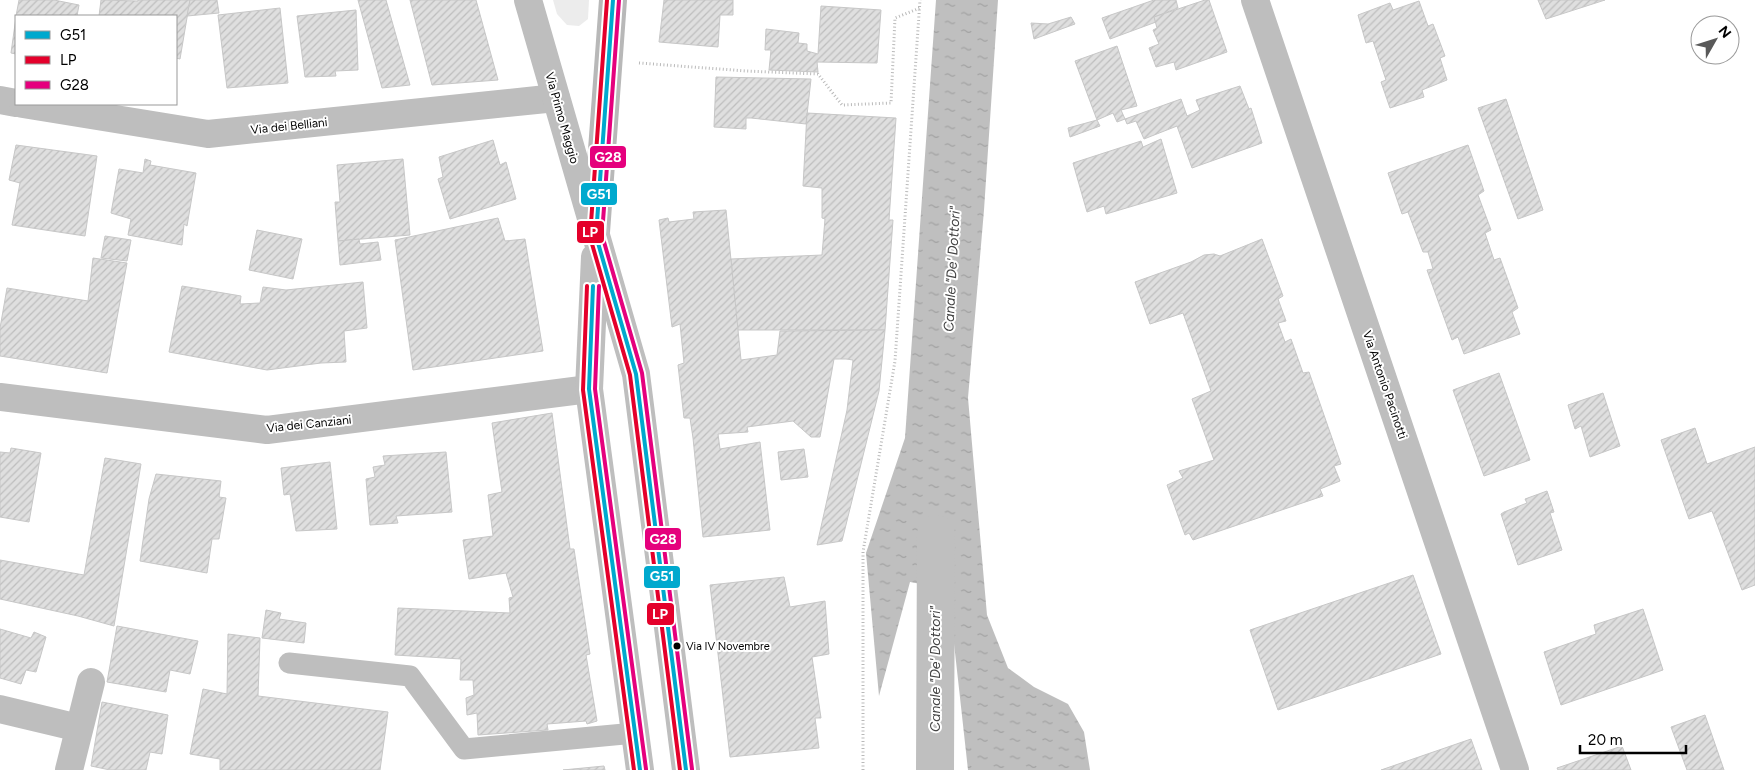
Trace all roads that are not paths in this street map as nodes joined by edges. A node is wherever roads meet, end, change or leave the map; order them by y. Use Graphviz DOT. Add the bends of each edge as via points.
graph roads {
  1 [pos="528,0"];
  2 [pos="613,0"];
  3 [pos="1256,0"];
  4 [pos="556,98"];
  5 [pos="0,100"];
  6 [pos="15,103"];
  7 [pos="29,105"];
  8 [pos="596,236"];
  9 [pos="589,389"];
  10 [pos="0,397"];
  11 [pos="289,663"];
  12 [pos="91,682"];
  13 [pos="0,709"];
  14 [pos="80,728"];
  15 [pos="635,733"];
  16 [pos="70,770"];
  17 [pos="640,770"];
  18 [pos="686,770"];
  19 [pos="1515,770"];
  1 -- 4 [label="street, Via Primo Maggio"];
  2 -- 8 [label="main road"];
  3 -- 19 [label="street, Via Antonio Pacinotti"];
  4 -- 7 [label="street, Via dei Belliani" via="208,134"];
  4 -- 8 [label="street, Via Primo Maggio"];
  5 -- 6 [label="street"];
  8 -- 9 [label="street"];
  8 -- 18 [label="street, Via Primo Maggio" via="636,374"];
  9 -- 10 [label="street, Via dei Canziani" via="267,430"];
  9 -- 15 [label="street"];
  11 -- 15 [label="lane" via="410,676 464,749"];
  12 -- 14 [label="street"];
  13 -- 14 [label="street"];
  14 -- 16 [label="street"];
  15 -- 17 [label="street"];
}
